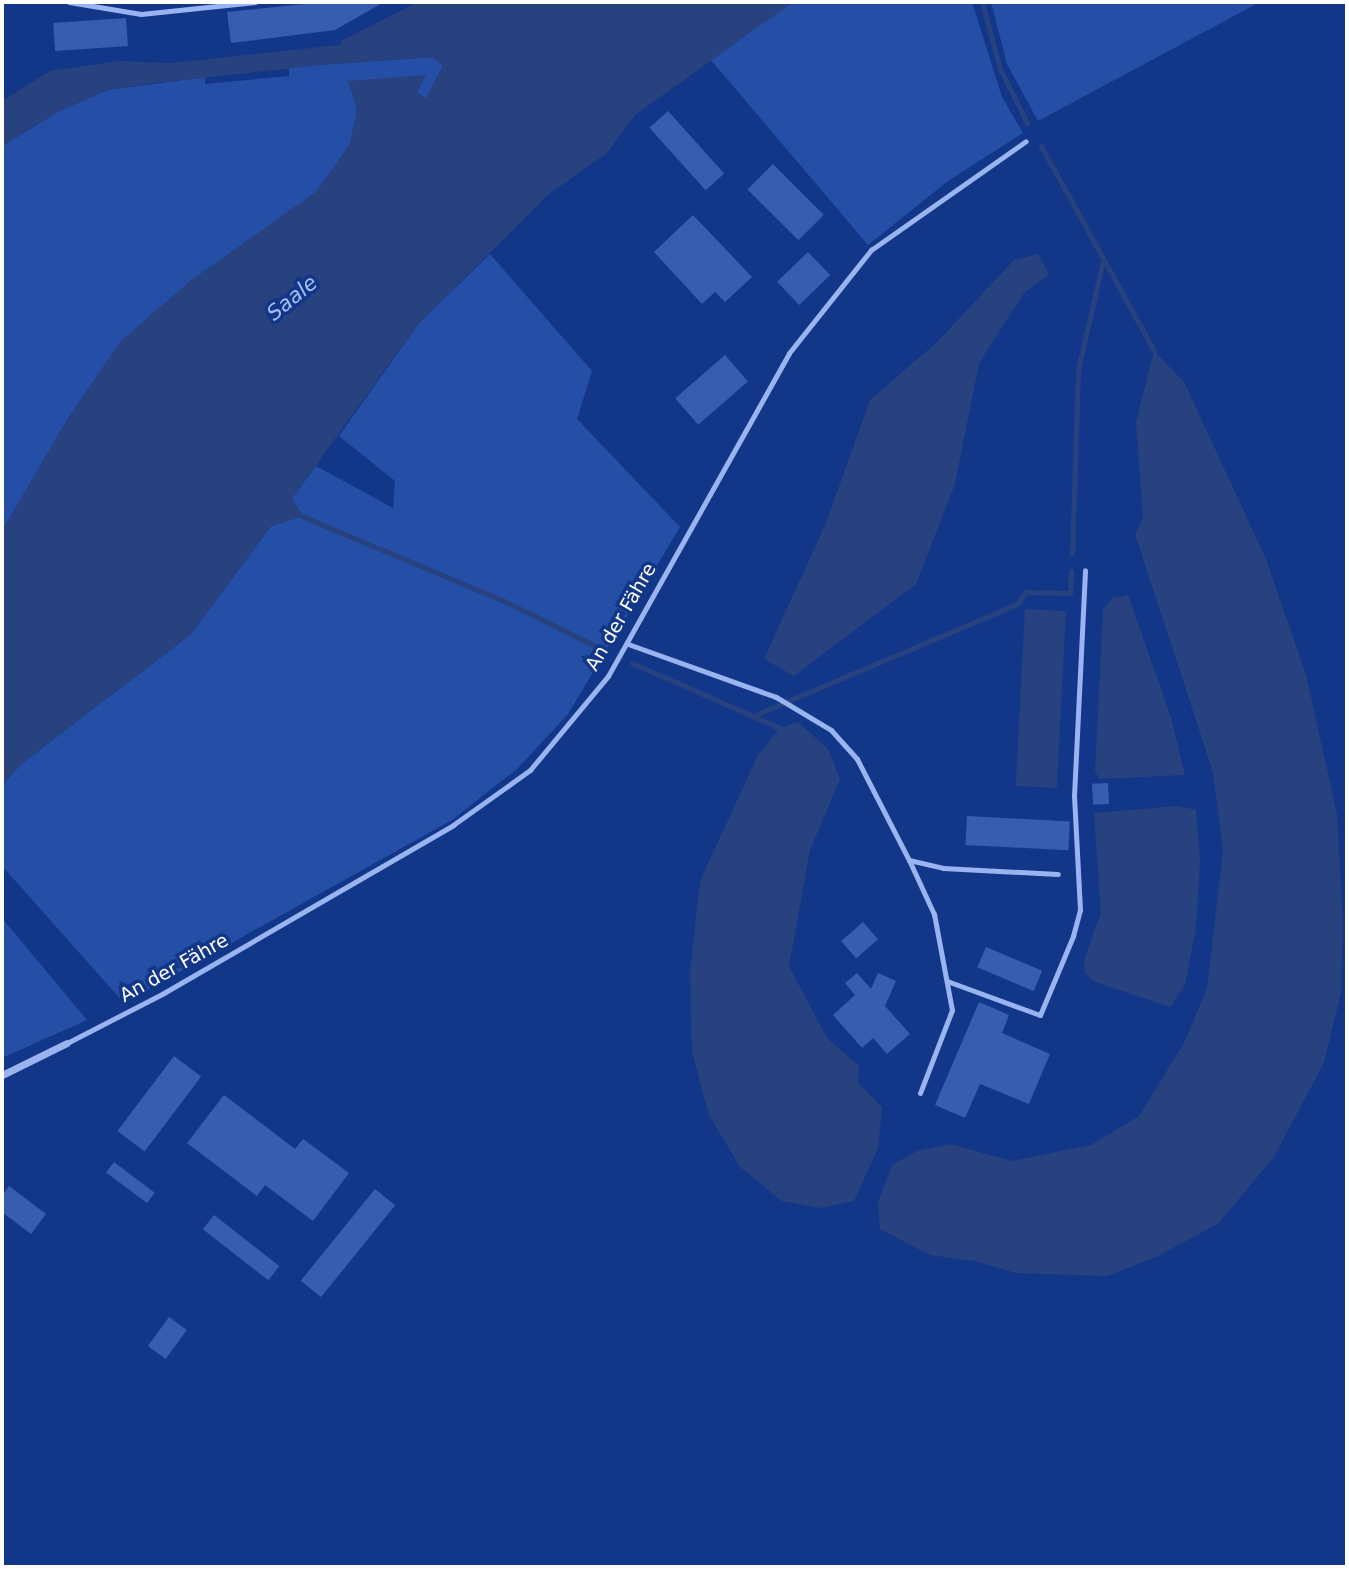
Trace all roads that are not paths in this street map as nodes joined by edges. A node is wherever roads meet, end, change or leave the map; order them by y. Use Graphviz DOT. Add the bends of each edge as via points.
graph roads {
  1 [pos="69,2"];
  2 [pos="255,2"];
  3 [pos="1026,141"];
  4 [pos="1086,570"];
  5 [pos="628,644"];
  6 [pos="909,860"];
  7 [pos="1058,874"];
  8 [pos="947,981"];
  9 [pos="67,1043"];
  10 [pos="2,1075"];
  11 [pos="920,1093"];
  1 -- 2 [label="lane" via="141,14"];
  3 -- 5 [label="lane, An der Fähre" via="862,260 789,353"];
  4 -- 8 [label="lane" via="1074,796 1080,910 1073,936 1040,1015"];
  5 -- 6 [label="lane" via="778,698 831,730 858,759"];
  5 -- 9 [label="lane, An der Fähre" via="608,676 530,770 453,825 162,994"];
  6 -- 7 [label="lane" via="943,868"];
  6 -- 8 [label="lane" via="934,914"];
  8 -- 11 [label="lane" via="952,1010"];
  9 -- 10 [label="street"];
}
